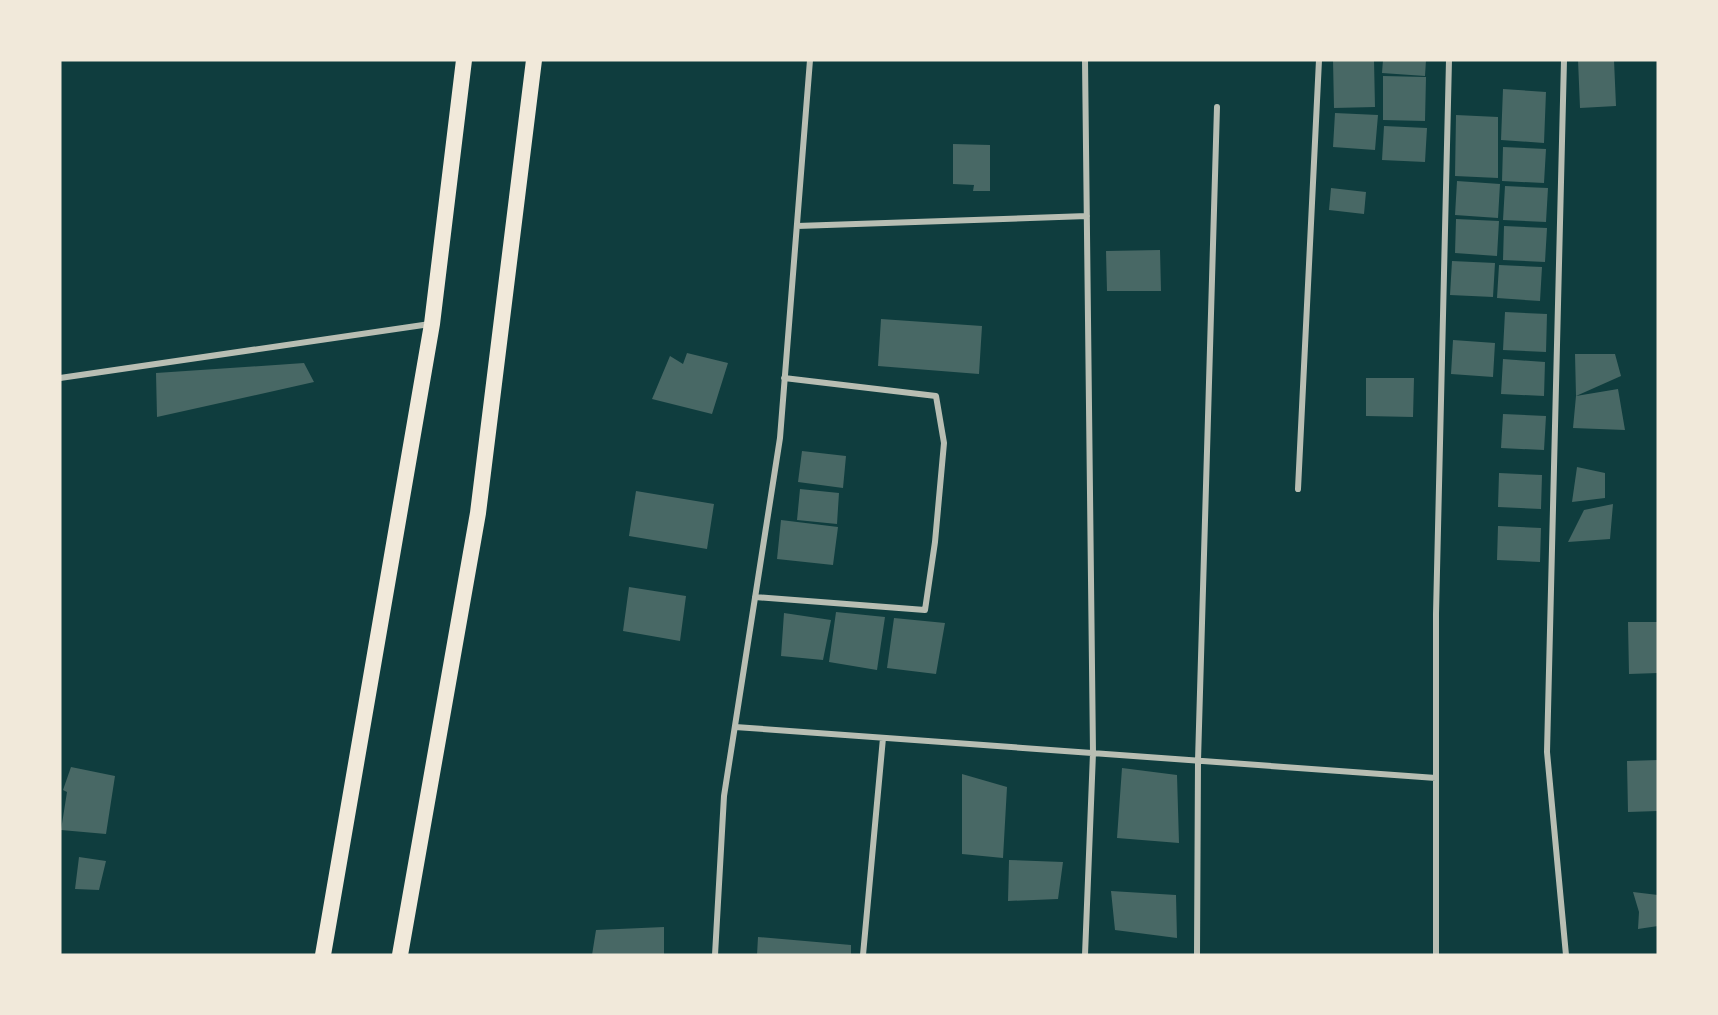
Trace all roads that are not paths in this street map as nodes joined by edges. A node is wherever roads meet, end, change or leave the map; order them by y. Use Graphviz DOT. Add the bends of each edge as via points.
graph roads {
  1 [pos="464,60"];
  2 [pos="534,60"];
  3 [pos="810,60"];
  4 [pos="1085,60"];
  5 [pos="1319,60"];
  6 [pos="1449,60"];
  7 [pos="1564,60"];
  8 [pos="1217,107"];
  9 [pos="1087,216"];
  10 [pos="797,226"];
  11 [pos="432,324"];
  12 [pos="60,378"];
  13 [pos="784,378"];
  14 [pos="1298,489"];
  15 [pos="755,597"];
  16 [pos="735,727"];
  17 [pos="884,738"];
  18 [pos="1093,753"];
  19 [pos="1198,761"];
  20 [pos="1436,778"];
  21 [pos="323,955"];
  22 [pos="400,955"];
  23 [pos="715,955"];
  24 [pos="863,955"];
  25 [pos="1085,955"];
  26 [pos="1197,955"];
  27 [pos="1436,955"];
  28 [pos="1566,955"];
  1 -- 11 [label="highway"];
  2 -- 22 [label="highway" via="478,513"];
  3 -- 10 [label="street"];
  4 -- 9 [label="street"];
  5 -- 14 [label="street"];
  6 -- 20 [label="street"];
  7 -- 28 [label="street" via="1547,752"];
  8 -- 19 [label="street"];
  9 -- 10 [label="street"];
  9 -- 18 [label="street"];
  10 -- 13 [label="street"];
  11 -- 12 [label="street"];
  11 -- 21 [label="highway"];
  13 -- 15 [label="street" via="780,438"];
  13 -- 15 [label="street" via="936,396 944,443 935,542 925,610"];
  15 -- 16 [label="street"];
  16 -- 17 [label="street"];
  16 -- 23 [label="street" via="724,796"];
  17 -- 18 [label="street"];
  17 -- 24 [label="street"];
  18 -- 19 [label="street"];
  18 -- 25 [label="street"];
  19 -- 20 [label="street"];
  19 -- 26 [label="street"];
  20 -- 27 [label="street"];
}
